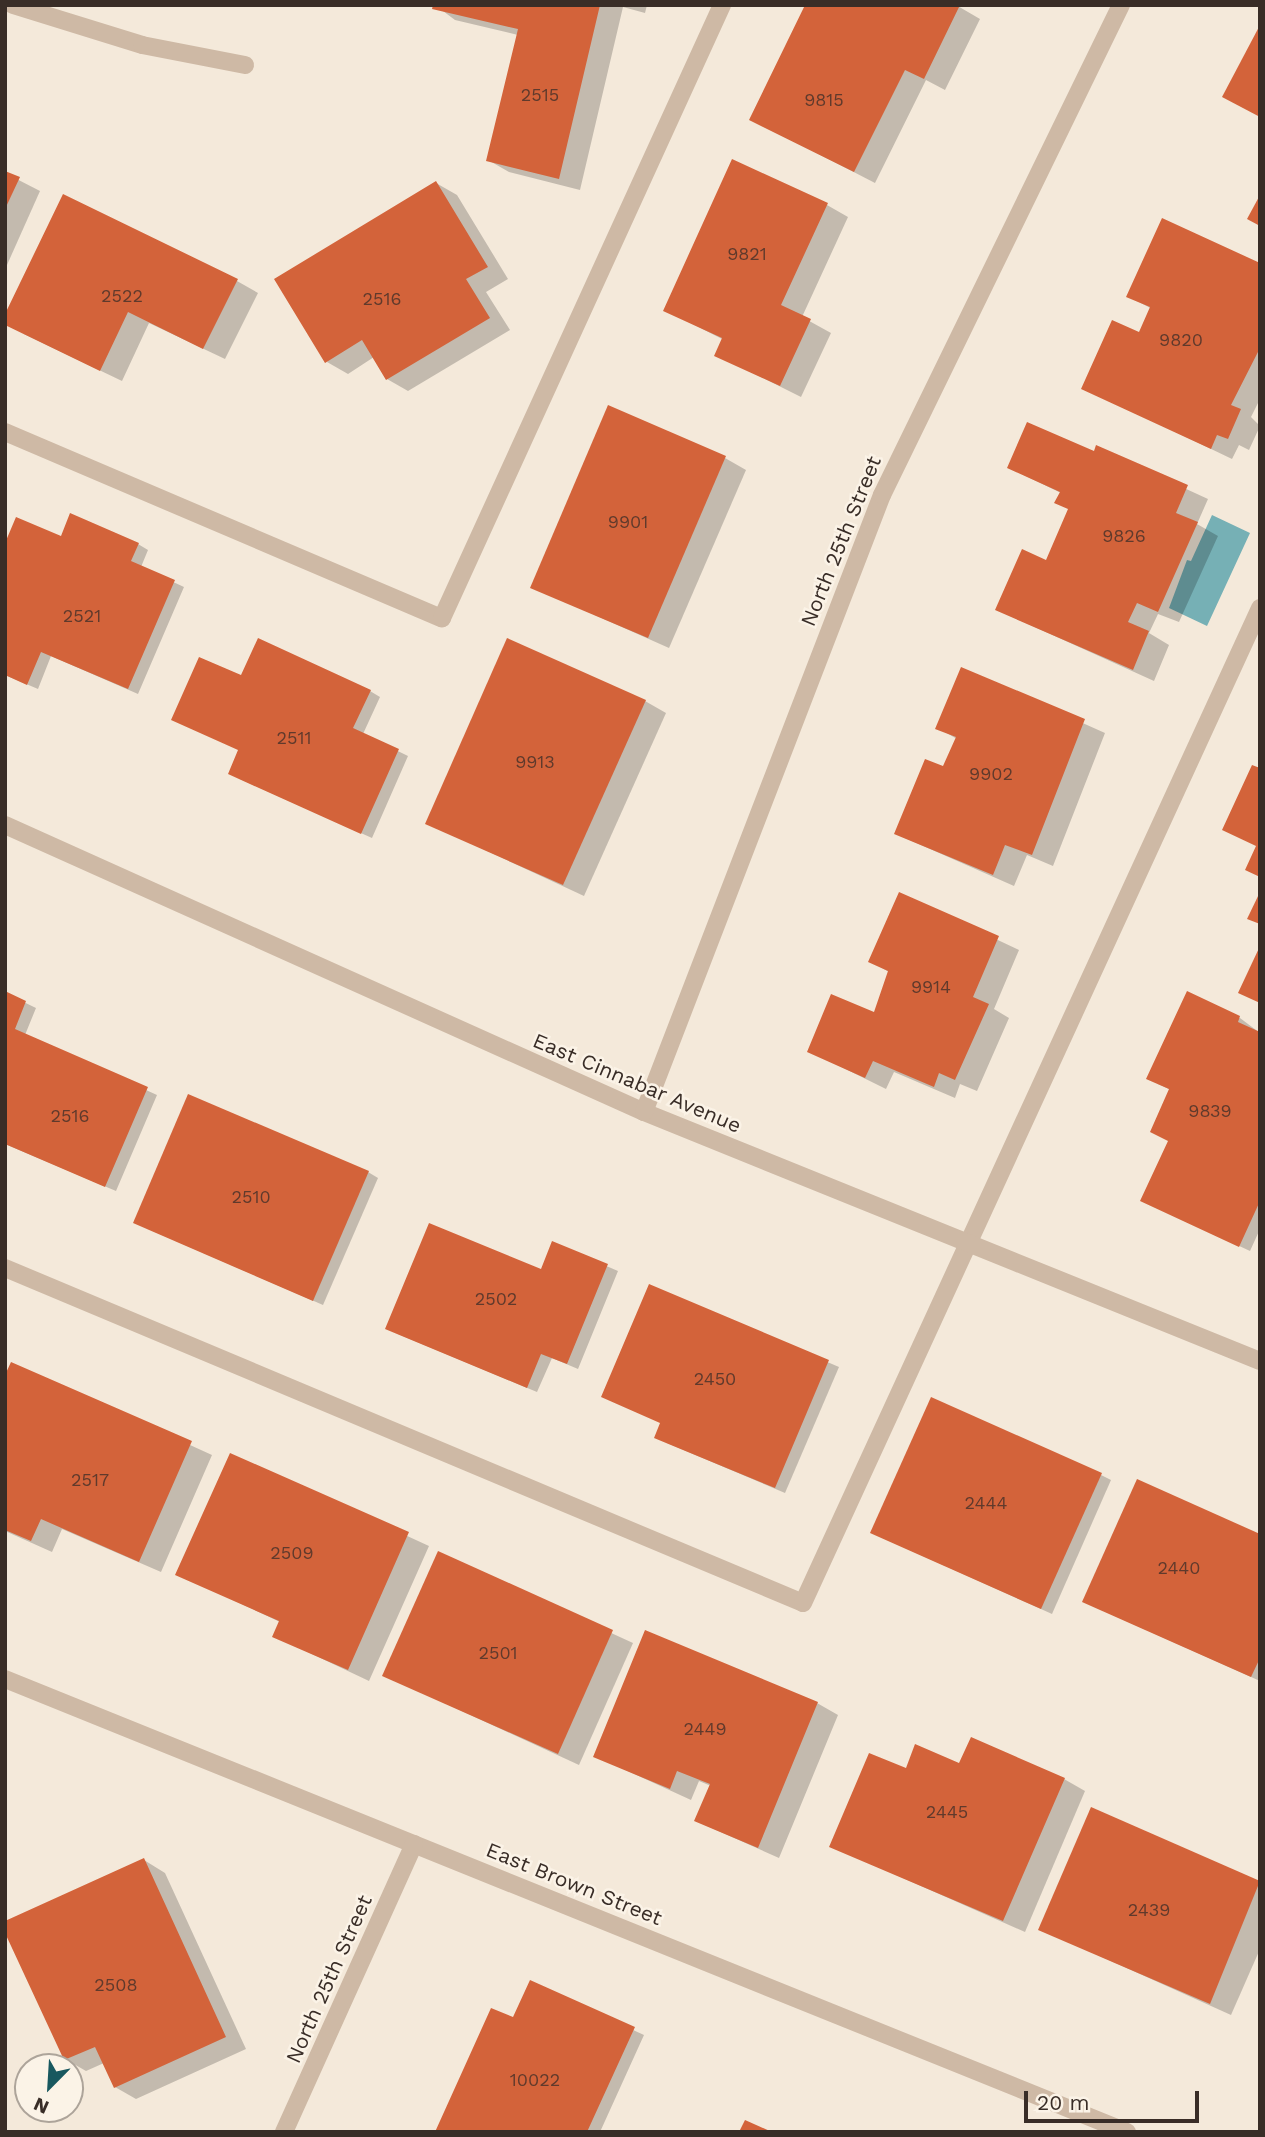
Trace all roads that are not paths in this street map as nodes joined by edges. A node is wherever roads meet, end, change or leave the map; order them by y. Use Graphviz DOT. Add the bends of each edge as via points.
graph roads {
  1 [pos="13,5"];
  2 [pos="722,5"];
  3 [pos="1121,5"];
  4 [pos="245,65"];
  5 [pos="5,432"];
  6 [pos="1260,608"];
  7 [pos="5,825"];
  8 [pos="644,1112"];
  9 [pos="966,1246"];
  10 [pos="5,1268"];
  11 [pos="1260,1361"];
  12 [pos="5,1679"];
  13 [pos="414,1844"];
  14 [pos="284,2132"];
  15 [pos="1127,2132"];
  1 -- 4 [label="street" via="142,45"];
  2 -- 5 [label="street" via="442,618"];
  3 -- 8 [label="street, North 25th Street" via="881,495"];
  6 -- 9 [label="street"];
  7 -- 8 [label="street, East Cinnabar Avenue"];
  8 -- 9 [label="street, East Cinnabar Avenue"];
  9 -- 10 [label="street" via="803,1603"];
  9 -- 11 [label="street, East Cinnabar Avenue"];
  12 -- 13 [label="street, East Brown Street"];
  13 -- 14 [label="street, North 25th Street"];
  13 -- 15 [label="street, East Brown Street"];
}
